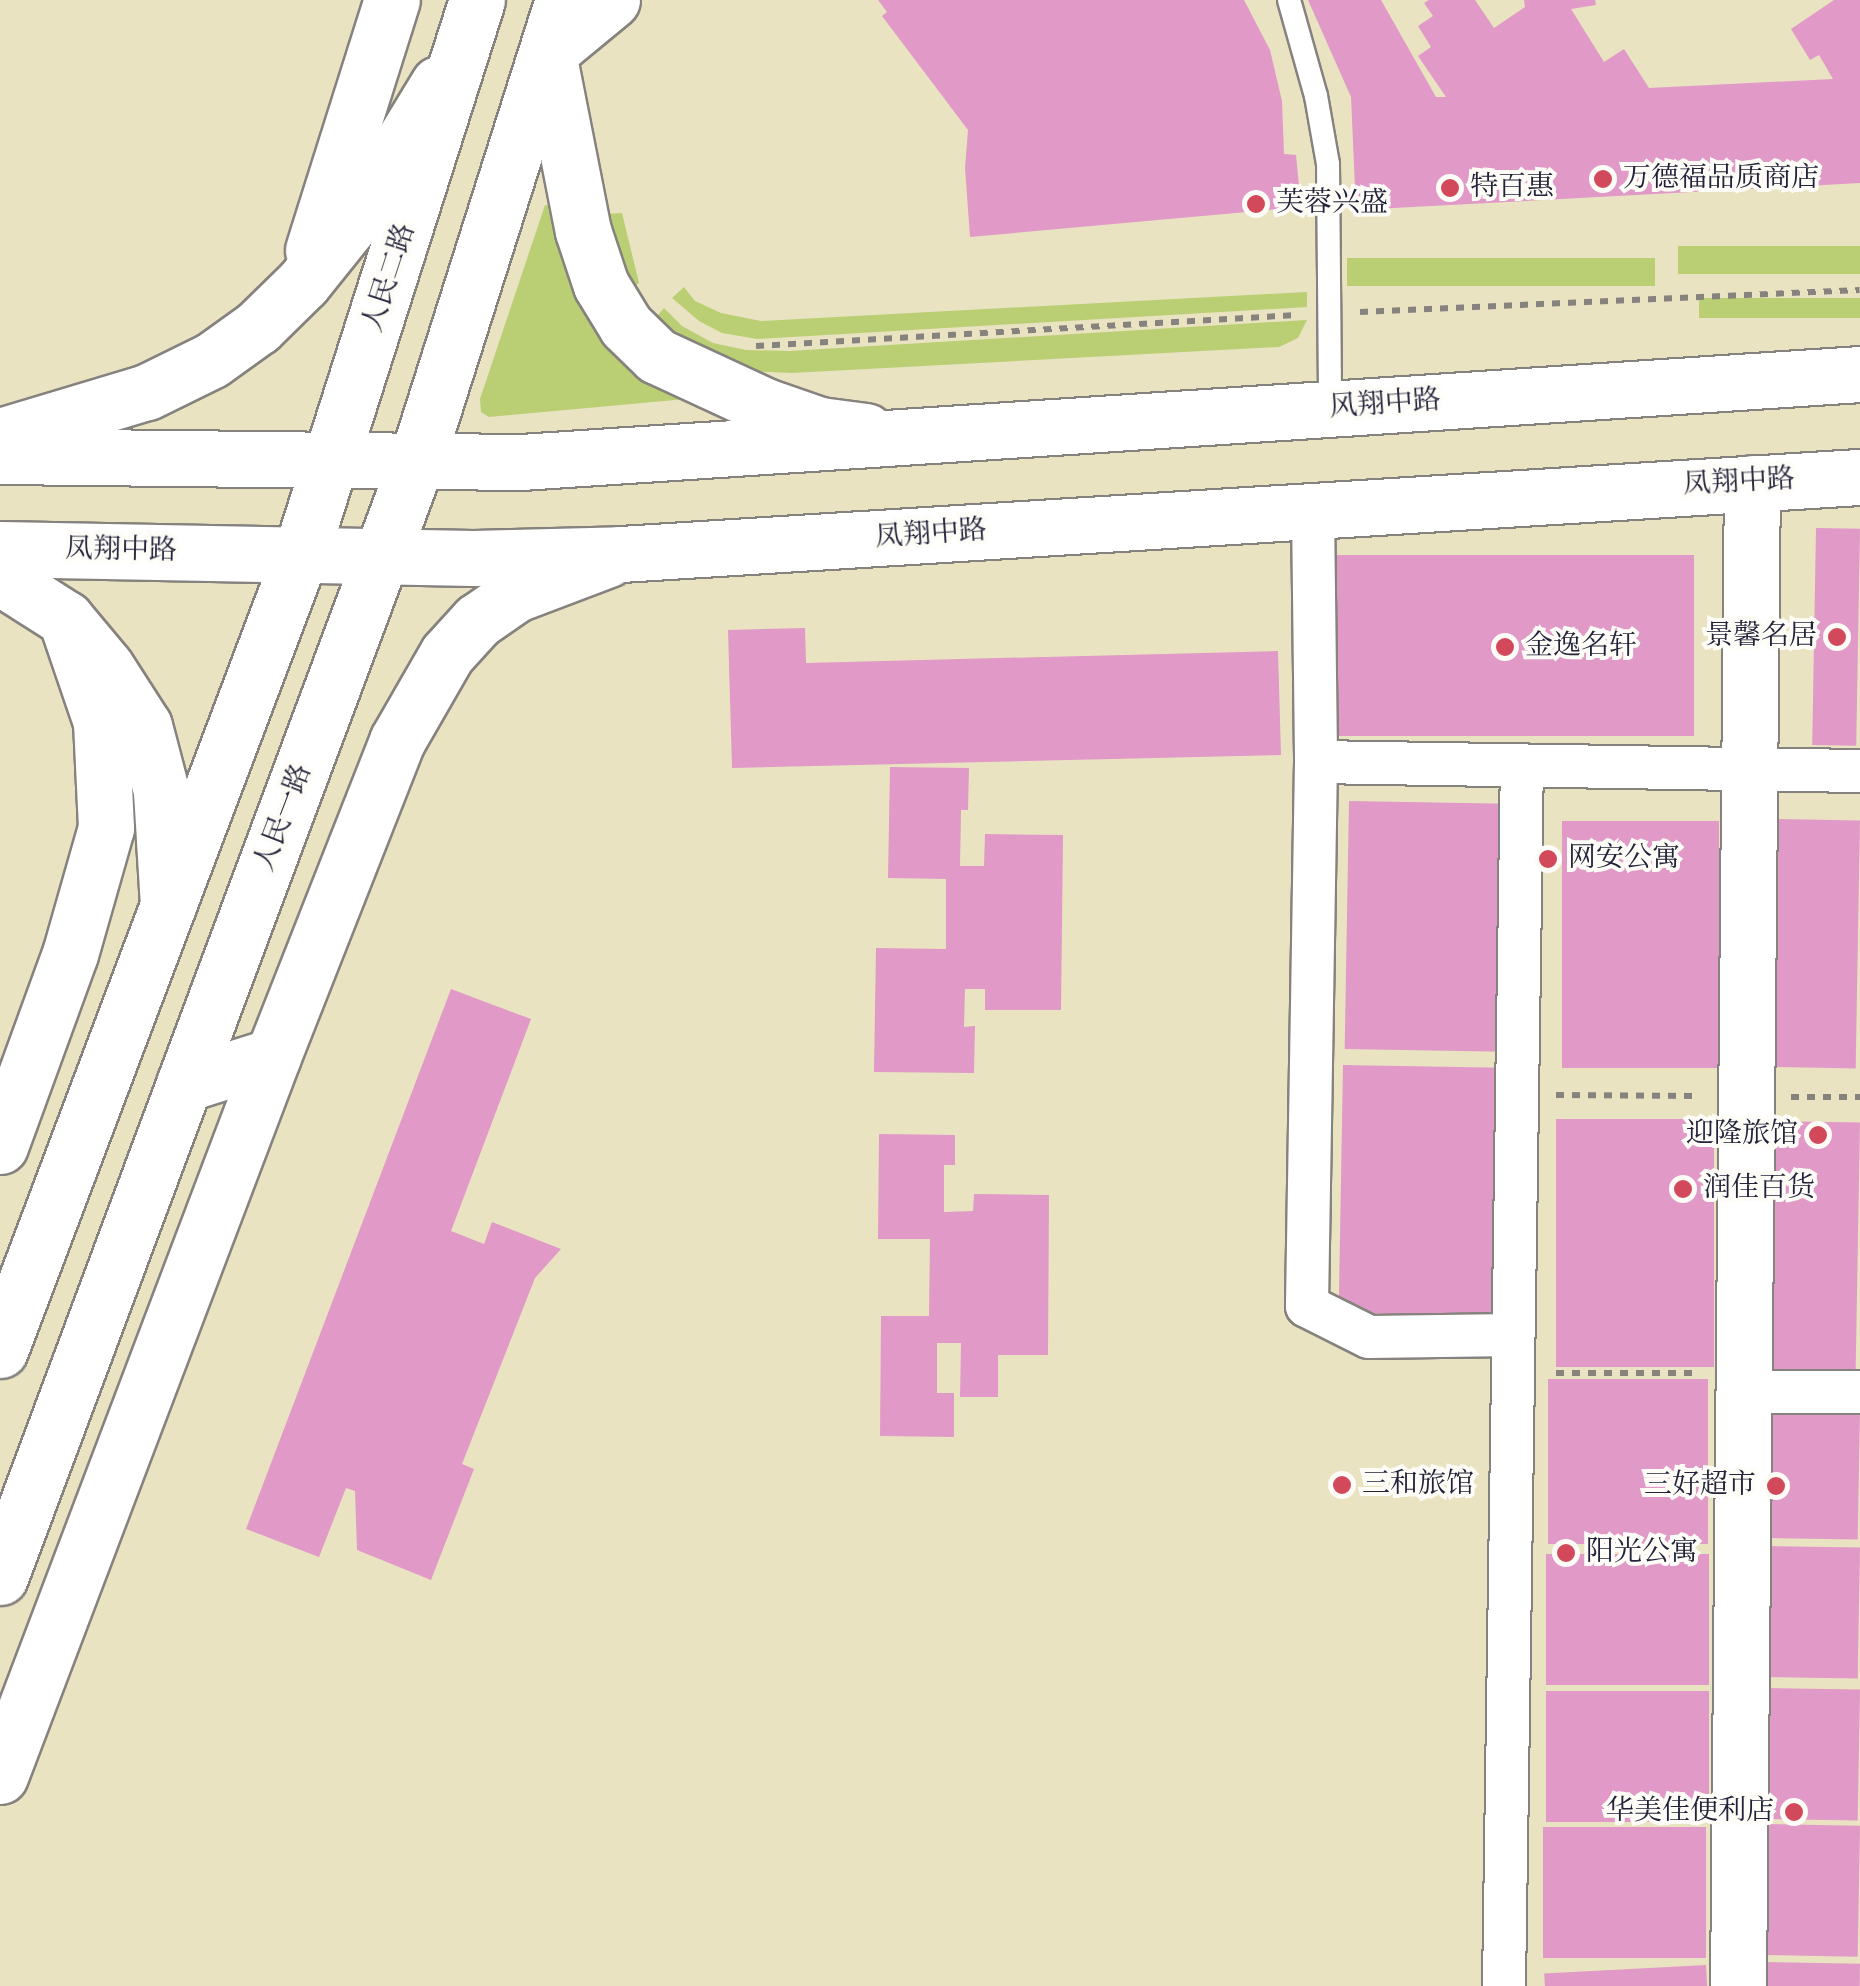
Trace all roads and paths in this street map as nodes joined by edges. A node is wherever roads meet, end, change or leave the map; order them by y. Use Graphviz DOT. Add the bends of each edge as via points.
graph roads {
  1 [pos="392,0"];
  2 [pos="563,0"];
  3 [pos="612,0"];
  4 [pos="1298,6"];
  5 [pos="473,14"];
  6 [pos="548,53"];
  7 [pos="303,283"];
  8 [pos="1860,290"];
  9 [pos="1329,313"];
  10 [pos="753,346"];
  11 [pos="1860,374"];
  12 [pos="1330,409"];
  13 [pos="0,436"];
  14 [pos="910,437"];
  15 [pos="0,456"];
  16 [pos="332,463"];
  17 [pos="416,463"];
  18 [pos="1860,477"];
  19 [pos="1752,482"];
  20 [pos="1313,510"];
  21 [pos="0,549"];
  22 [pos="621,554"];
  23 [pos="300,556"];
  24 [pos="382,557"];
  25 [pos="0,578"];
  26 [pos="66,618"];
  27 [pos="1316,762"];
  28 [pos="1522,765"];
  29 [pos="1750,769"];
  30 [pos="1860,771"];
  31 [pos="168,905"];
  32 [pos="273,1056"];
  33 [pos="184,1084"];
  34 [pos="1516,1095"];
  35 [pos="1747,1096"];
  36 [pos="1860,1097"];
  37 [pos="0,1146"];
  38 [pos="0,1350"];
  39 [pos="1513,1354"];
  40 [pos="1744,1382"];
  41 [pos="1860,1392"];
  42 [pos="0,1576"];
  43 [pos="0,1776"];
  44 [pos="1504,1986"];
  45 [pos="1738,1986"];
  1 -- 7 [label="main road"];
  2 -- 6 [label="main road"];
  3 -- 6 [label="main road"];
  4 -- 9 [label="lane" via="1328,164"];
  5 -- 7 [label="main road" via="413,130"];
  5 -- 16 [label="main road, 人民二路"];
  6 -- 14 [label="main road" via="582,231 601,285 626,326 657,356 766,406 820,426"];
  6 -- 17 [label="main road, 人民一路"];
  7 -- 13 [label="main road" via="212,360 147,392"];
  8 -- 9 [label="path"];
  9 -- 10 [label="path"];
  9 -- 12 [label="lane"];
  11 -- 12 [label="main road, 风翔中路"];
  12 -- 14 [label="main road, 风翔中路"];
  14 -- 17 [label="main road"];
  15 -- 16 [label="main road"];
  16 -- 17 [label="main road"];
  16 -- 23 [label="main road, 人民二路"];
  17 -- 24 [label="main road, 人民一路"];
  18 -- 19 [label="main road, 凤翔中路"];
  19 -- 20 [label="main road, 凤翔中路"];
  19 -- 29 [label="main road"];
  20 -- 22 [label="main road, 凤翔中路"];
  20 -- 27 [label="street"];
  21 -- 23 [label="main road, 凤翔中路"];
  22 -- 24 [label="main road, 凤翔中路"];
  22 -- 32 [label="main road" via="516,594 477,621 447,654 398,740"];
  23 -- 24 [label="main road, 凤翔中路"];
  23 -- 31 [label="main road"];
  24 -- 33 [label="main road, 人民一路"];
  25 -- 26 [label="main road"];
  26 -- 31 [label="main road" via="144,726 160,791"];
  26 -- 37 [label="main road" via="101,722 106,828 70,954"];
  27 -- 28 [label="street"];
  27 -- 39 [label="street" via="1307,1306 1369,1337"];
  28 -- 29 [label="street"];
  28 -- 34 [label="street"];
  29 -- 30 [label="street"];
  29 -- 35 [label="main road"];
  31 -- 38 [label="main road"];
  32 -- 33 [label="main road"];
  32 -- 43 [label="main road"];
  33 -- 42 [label="main road, 人民一路"];
  34 -- 35 [label="path"];
  34 -- 39 [label="street"];
  35 -- 36 [label="path"];
  35 -- 40 [label="main road"];
  39 -- 40 [label="path"];
  39 -- 44 [label="street"];
  40 -- 41 [label="street"];
  40 -- 45 [label="main road"];
}
